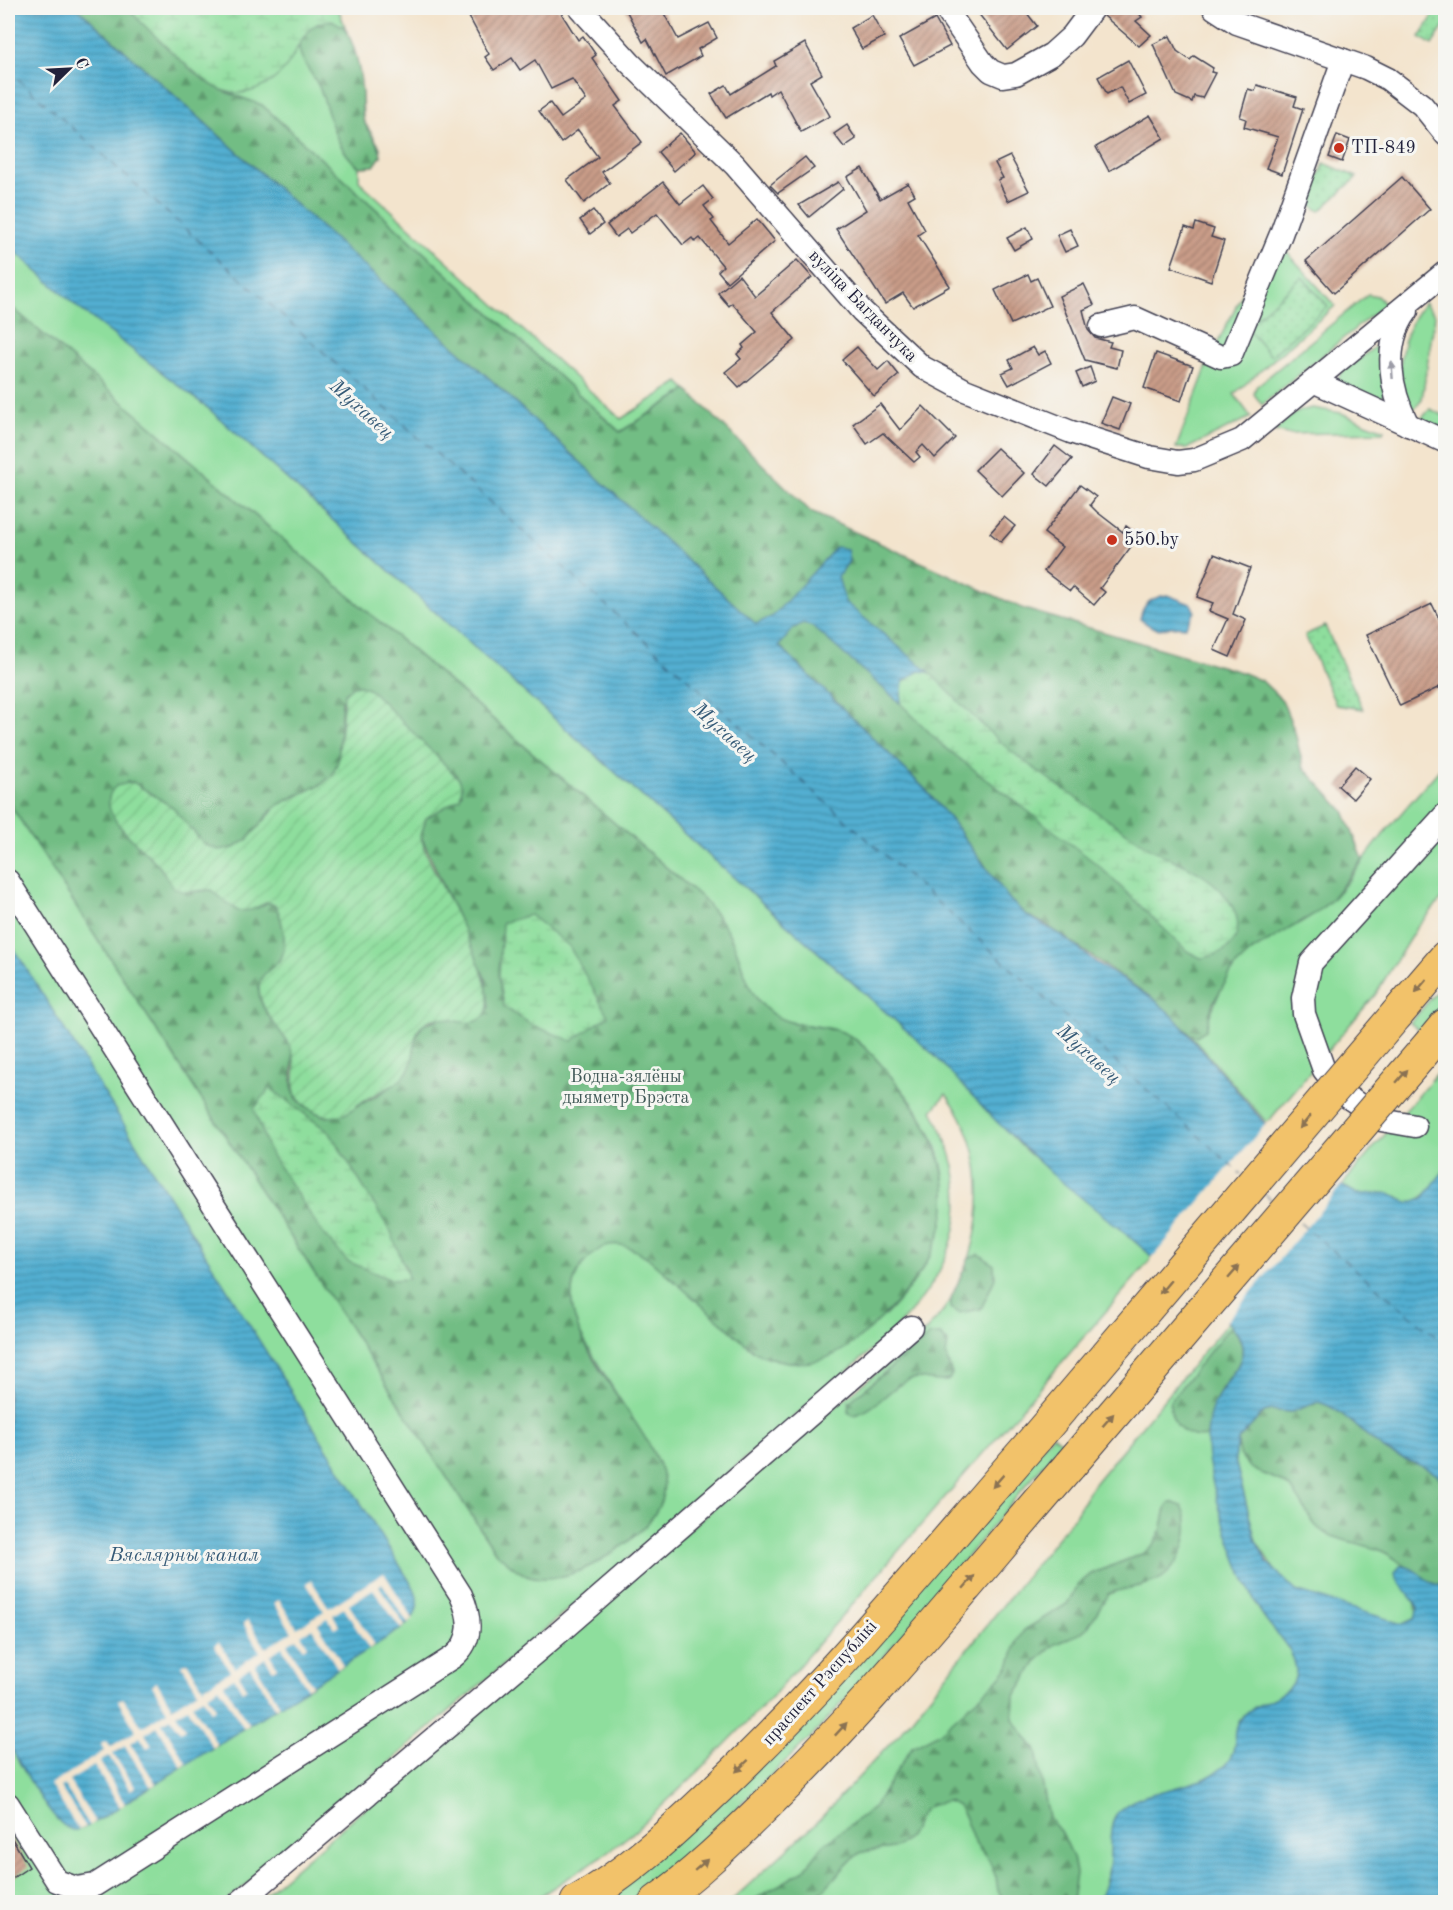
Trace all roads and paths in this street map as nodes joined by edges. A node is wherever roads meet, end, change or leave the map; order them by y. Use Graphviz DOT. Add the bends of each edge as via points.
graph roads {
  1 [pos="580,8"];
  2 [pos="945,8"];
  3 [pos="1093,8"];
  4 [pos="1214,8"];
  5 [pos="1342,60"];
  6 [pos="1446,135"];
  7 [pos="1446,272"];
  8 [pos="1420,293"];
  9 [pos="1101,326"];
  10 [pos="1315,382"];
  11 [pos="1408,426"];
  12 [pos="1446,442"];
  13 [pos="1446,814"];
  14 [pos="8,881"];
  15 [pos="1446,957"];
  16 [pos="1438,1034"];
  17 [pos="1415,1126"];
  18 [pos="911,1327"];
  19 [pos="8,1804"];
  20 [pos="74,1895"];
  21 [pos="240,1902"];
  22 [pos="577,1902"];
  23 [pos="656,1902"];
  1 -- 10 [label="street, вуліца Багданчука" via="630,63 735,165 862,311 922,367 965,390 1071,432 1149,457 1178,462 1212,455 1242,440"];
  2 -- 3 [label="street" via="983,63 1003,76 1016,74 1052,54"];
  4 -- 5 [label="street" via="1237,23"];
  5 -- 6 [label="street" via="1388,79 1422,105"];
  5 -- 9 [label="street" via="1281,234 1230,355 1221,357 1135,318"];
  7 -- 8 [label="street, вуліца Багданчука"];
  8 -- 10 [label="street, вуліца Багданчука"];
  11 -- 8 [label="street, вуліца Багданчука, one-way" via="1395,396 1392,345 1395,330"];
  10 -- 11 [label="street"];
  11 -- 12 [label="street"];
  13 -- 17 [label="street" via="1311,963 1304,998 1304,1014 1324,1070 1342,1093 1381,1120"];
  14 -- 20 [label="street" via="461,1595 469,1619 466,1642 453,1657 105,1881"];
  15 -- 22 [label="highway, праспект Рэспублікі, one-way, bridge" via="841,1661 760,1749 672,1832"];
  23 -- 16 [label="highway, one-way, bridge" via="732,1838 868,1699"];
  18 -- 21 [label="street"];
  19 -- 20 [label="street" via="57,1881"];
}
